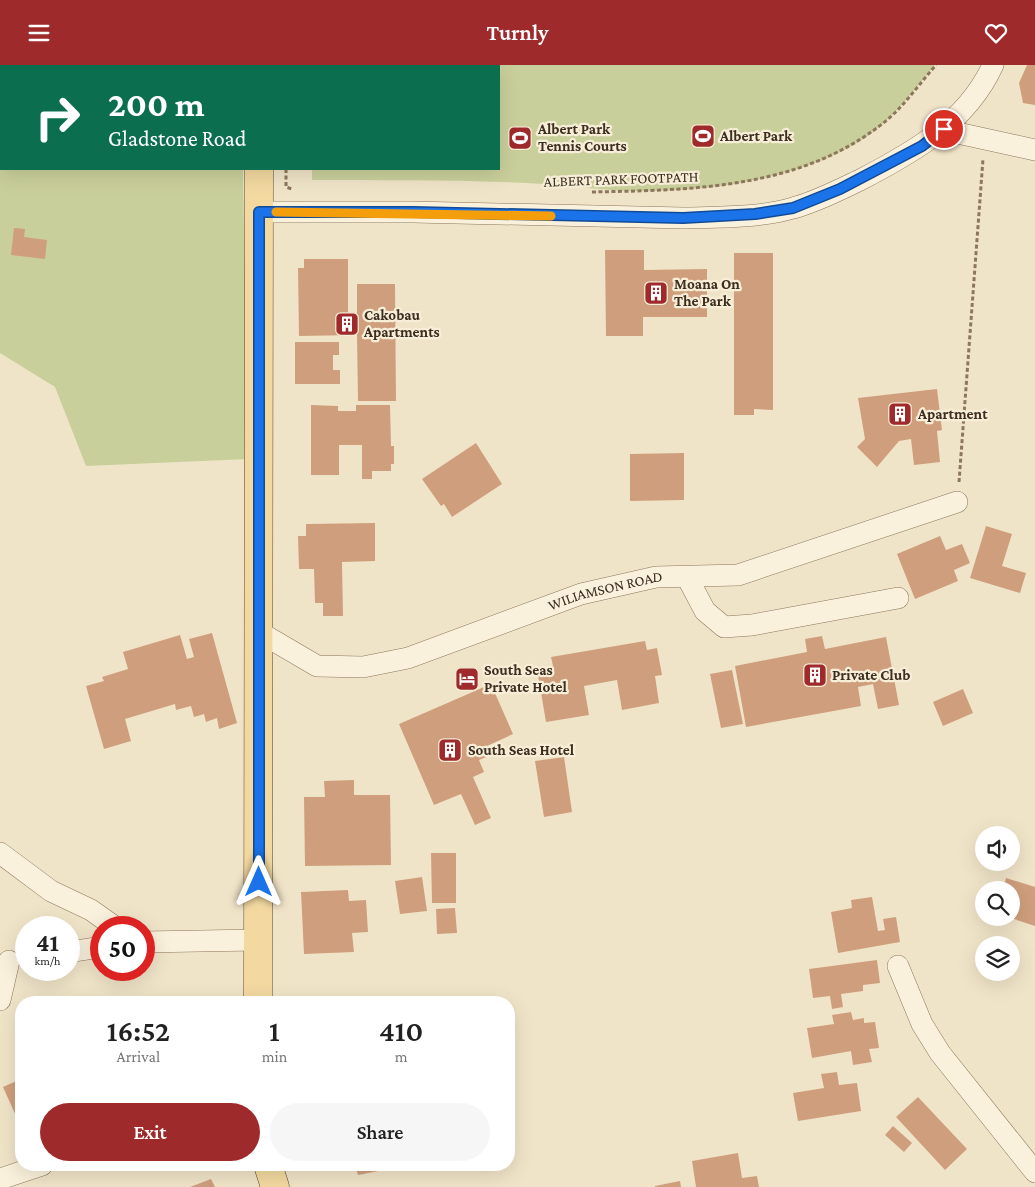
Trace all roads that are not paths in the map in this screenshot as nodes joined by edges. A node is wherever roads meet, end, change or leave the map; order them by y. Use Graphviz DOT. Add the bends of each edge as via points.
graph roads {
  1 [pos="993,65"];
  2 [pos="944,129"];
  3 [pos="1035,150"];
  4 [pos="259,170"];
  5 [pos="259,212"];
  6 [pos="957,502"];
  7 [pos="688,577"];
  8 [pos="898,598"];
  9 [pos="259,632"];
  10 [pos="0,853"];
  11 [pos="99,916"];
  12 [pos="259,940"];
  13 [pos="155,942"];
  14 [pos="12,960"];
  15 [pos="898,966"];
  16 [pos="258,996"];
  17 [pos="0,999"];
  18 [pos="24,1171"];
  19 [pos="270,1171"];
  20 [pos="1035,1172"];
  21 [pos="0,1179"];
  22 [pos="275,1187"];
  1 -- 2 [label="street" via="965,109"];
  2 -- 3 [label="street"];
  2 -- 5 [label="street" via="922,146 840,189 793,208 755,214 683,218"];
  4 -- 5 [label="main road"];
  5 -- 9 [label="main road"];
  6 -- 7 [label="street, WILIAMSON ROAD" via="738,575"];
  7 -- 8 [label="street" via="705,611 724,627 752,625"];
  7 -- 9 [label="street, WILIAMSON ROAD" via="656,577 581,594 408,658 363,667 317,666"];
  9 -- 12 [label="main road"];
  10 -- 11 [label="street" via="51,891"];
  12 -- 13 [label="street"];
  12 -- 16 [label="main road"];
  14 -- 17 [label="street"];
  15 -- 20 [label="street" via="922,1024 940,1053"];
  18 -- 21 [label="street"];
  19 -- 22 [label="main road"];
}
